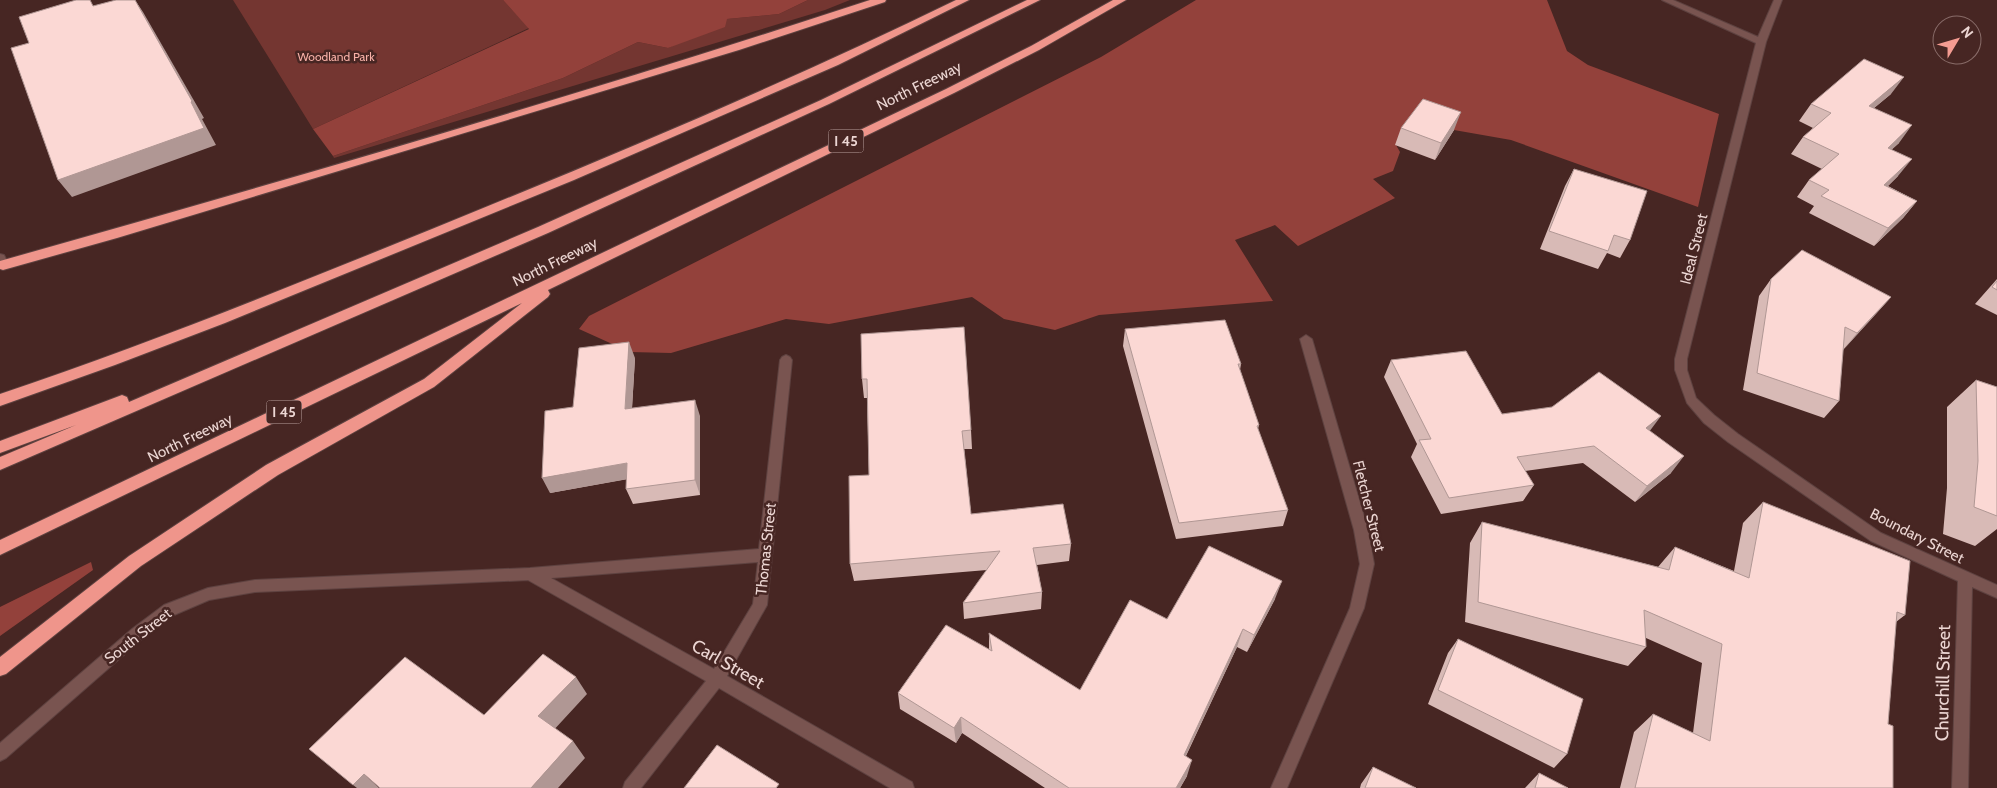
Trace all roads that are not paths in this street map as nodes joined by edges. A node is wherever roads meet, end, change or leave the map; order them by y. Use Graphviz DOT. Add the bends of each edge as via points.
graph roads {
  1 [pos="881,0"];
  2 [pos="964,0"];
  3 [pos="1035,0"];
  4 [pos="1121,0"];
  5 [pos="1666,0"];
  6 [pos="1778,0"];
  7 [pos="1761,42"];
  8 [pos="1,261"];
  9 [pos="567,275"];
  10 [pos="438,277"];
  11 [pos="1306,339"];
  12 [pos="786,360"];
  13 [pos="0,400"];
  14 [pos="0,447"];
  15 [pos="0,464"];
  16 [pos="1776,469"];
  17 [pos="0,548"];
  18 [pos="765,555"];
  19 [pos="530,574"];
  20 [pos="1965,579"];
  21 [pos="1997,592"];
  22 [pos="0,668"];
  23 [pos="717,679"];
  24 [pos="0,753"];
  25 [pos="631,788"];
  26 [pos="906,788"];
  27 [pos="1279,788"];
  28 [pos="1960,788"];
  1 -- 8 [label="highway" via="735,48 122,232"];
  2 -- 13 [label="highway" via="789,83 532,193 137,352"];
  3 -- 10 [label="highway, North Freeway" via="825,102"];
  4 -- 9 [label="highway, North Freeway / I 45" via="950,91"];
  5 -- 7 [label="street"];
  6 -- 7 [label="street, Ideal Street"];
  7 -- 16 [label="street, Ideal Street" via="1681,359 1681,370 1690,400 1709,420"];
  9 -- 17 [label="highway, North Freeway / I 45"];
  9 -- 22 [label="highway" via="429,384 272,470 135,561"];
  10 -- 14 [label="highway"];
  10 -- 15 [label="highway"];
  11 -- 27 [label="street, Fletcher Street" via="1361,530 1366,564 1357,608"];
  12 -- 18 [label="street, Thomas Street"];
  16 -- 20 [label="street, Boundary Street" via="1876,537"];
  18 -- 19 [label="street"];
  18 -- 23 [label="street, Thomas Street" via="760,605"];
  19 -- 23 [label="street, Carl Street"];
  19 -- 24 [label="street, South Street" via="254,586 208,594 169,610 137,634"];
  20 -- 21 [label="street, Boundary Street"];
  20 -- 28 [label="street, Churchill Street"];
  23 -- 25 [label="street, Thomas Street"];
  23 -- 26 [label="street, Carl Street"];
}
